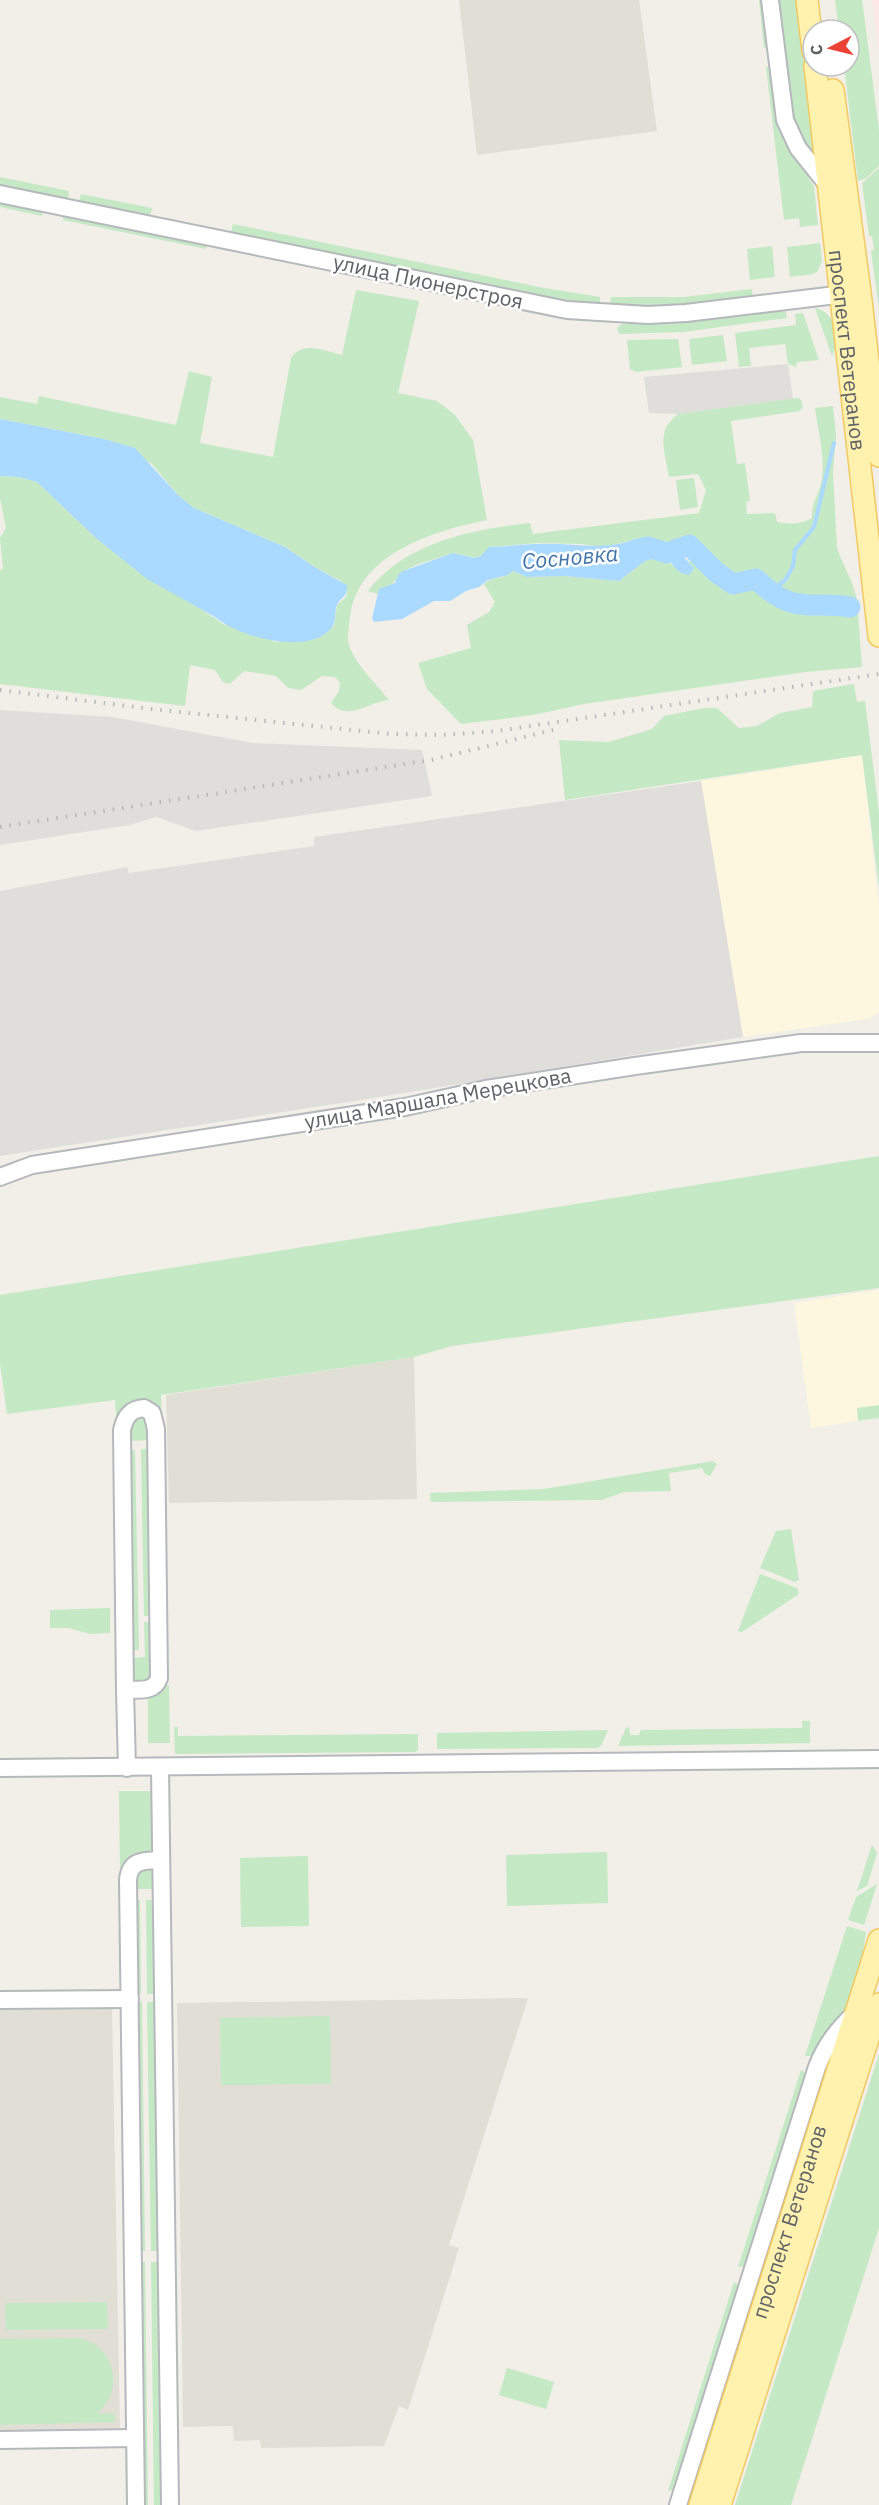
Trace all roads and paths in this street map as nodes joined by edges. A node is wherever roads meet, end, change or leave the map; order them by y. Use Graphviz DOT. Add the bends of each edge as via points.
graph roads {
  1 [pos="770,0"];
  2 [pos="807,0"];
  3 [pos="822,0"];
  4 [pos="809,18"];
  5 [pos="824,18"];
  6 [pos="816,78"];
  7 [pos="831,78"];
  8 [pos="830,188"];
  9 [pos="0,194"];
  10 [pos="850,293"];
  11 [pos="875,379"];
  12 [pos="879,456"];
  13 [pos="879,636"];
  14 [pos="879,1043"];
  15 [pos="0,1177"];
  16 [pos="125,1689"];
  17 [pos="879,1759"];
  18 [pos="0,1768"];
  19 [pos="127,1768"];
  20 [pos="160,1768"];
  21 [pos="161,1860"];
  22 [pos="879,1940"];
  23 [pos="130,1999"];
  24 [pos="0,2000"];
  25 [pos="879,2004"];
  26 [pos="857,2012"];
  27 [pos="135,2438"];
  28 [pos="0,2440"];
  29 [pos="136,2505"];
  30 [pos="170,2505"];
  31 [pos="678,2505"];
  32 [pos="700,2505"];
  33 [pos="720,2505"];
  1 -- 8 [label="street" via="784,120 798,148"];
  2 -- 4 [label="main road"];
  3 -- 5 [label="main road"];
  6 -- 8 [label="main road, проспект Ветеранов"];
  7 -- 10 [label="main road, проспект Ветеранов"];
  8 -- 10 [label="main road, проспект Ветеранов"];
  9 -- 10 [label="street, улица Пионерстроя" via="567,310 657,315"];
  10 -- 11 [label="main road, проспект Ветеранов"];
  10 -- 13 [label="main road, проспект Ветеранов"];
  11 -- 12 [label="main road, проспект Ветеранов"];
  14 -- 15 [label="street, улица Маршала Мерецкова" via="801,1043 591,1072 394,1109 32,1165"];
  16 -- 16 [label="street" via="151,1689 159,1678 156,1429 152,1413 144,1408 129,1413 122,1430"];
  16 -- 19 [label="street"];
  17 -- 20 [label="street"];
  18 -- 19 [label="street"];
  19 -- 20 [label="street"];
  20 -- 21 [label="street"];
  21 -- 23 [label="street" via="138,1861 128,1871"];
  21 -- 30 [label="street"];
  22 -- 26 [label="main road, проспект Ветеранов"];
  23 -- 24 [label="street"];
  23 -- 27 [label="street"];
  25 -- 33 [label="main road, проспект Ветеранов"];
  26 -- 31 [label="street" via="834,2034 817,2067"];
  26 -- 32 [label="main road, проспект Ветеранов"];
  27 -- 28 [label="street"];
  27 -- 29 [label="street"];
}
